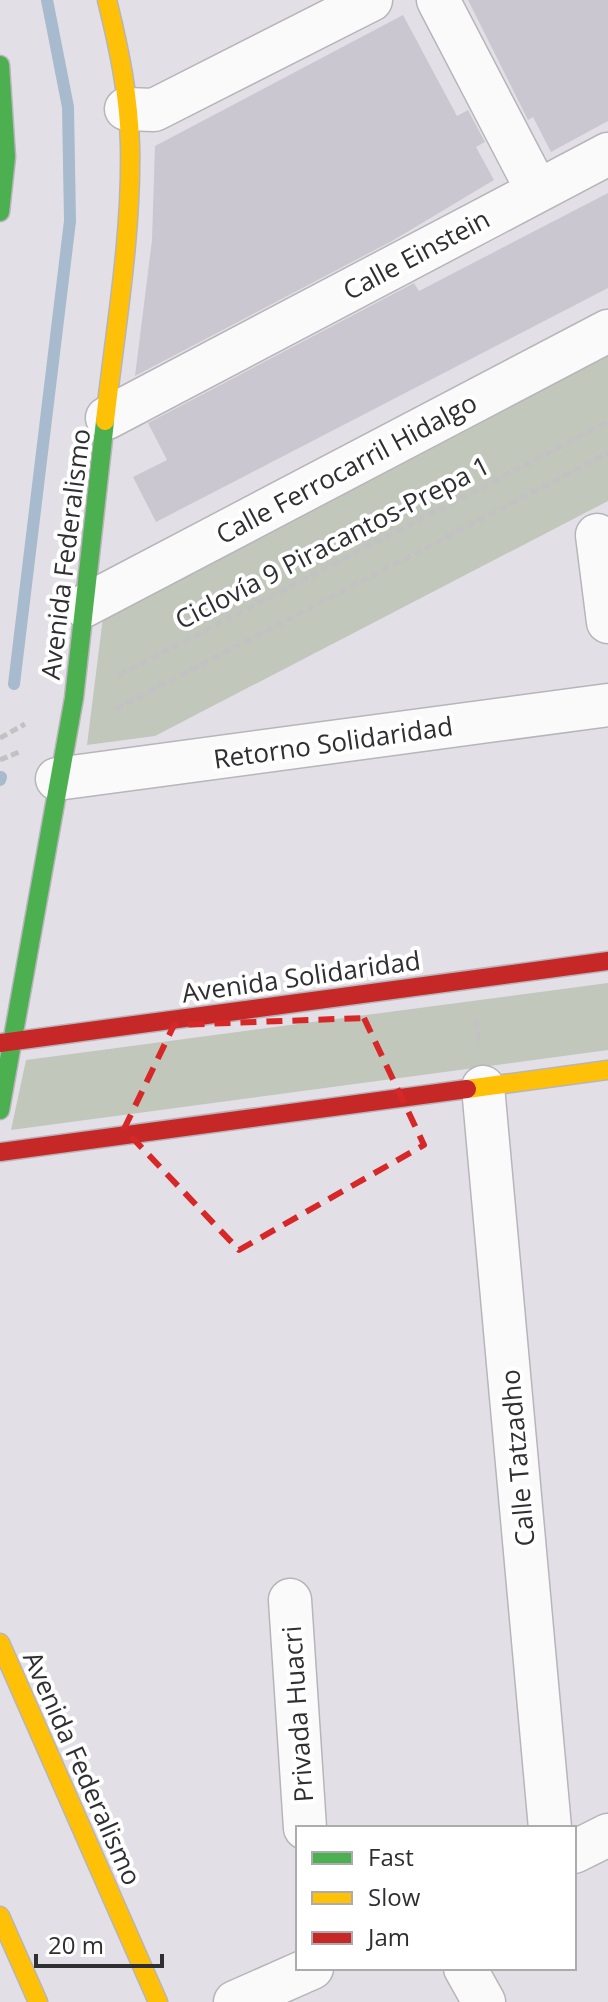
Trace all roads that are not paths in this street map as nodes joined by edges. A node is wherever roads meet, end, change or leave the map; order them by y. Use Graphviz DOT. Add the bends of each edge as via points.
graph roads {
  1 [pos="107,0"];
  2 [pos="371,0"];
  3 [pos="438,0"];
  4 [pos="0,65"];
  5 [pos="126,109"];
  6 [pos="608,154"];
  7 [pos="537,190"];
  8 [pos="0,212"];
  9 [pos="608,331"];
  10 [pos="107,418"];
  11 [pos="597,535"];
  12 [pos="84,606"];
  13 [pos="608,622"];
  14 [pos="608,705"];
  15 [pos="57,779"];
  16 [pos="608,961"];
  17 [pos="7,1042"];
  18 [pos="608,1070"];
  19 [pos="483,1087"];
  20 [pos="0,1110"];
  21 [pos="0,1152"];
  22 [pos="290,1600"];
  23 [pos="0,1643"];
  24 [pos="305,1826"];
  25 [pos="550,1826"];
  26 [pos="608,1835"];
  27 [pos="576,1851"];
  28 [pos="0,1916"];
  29 [pos="307,1970"];
  30 [pos="466,1970"];
  31 [pos="38,2002"];
  32 [pos="158,2002"];
  33 [pos="235,2002"];
  34 [pos="484,2002"];
  1 -- 5 [label="main road, Avenida Federalismo" via="122,59"];
  2 -- 5 [label="street" via="154,110"];
  3 -- 7 [label="street"];
  4 -- 8 [label="main road" via="6,157"];
  5 -- 10 [label="main road, Avenida Federalismo" via="130,146 125,237"];
  6 -- 7 [label="street, Calle Einstein"];
  7 -- 10 [label="street, Calle Einstein"];
  9 -- 12 [label="street, Calle Ferrocarril Hidalgo"];
  10 -- 12 [label="main road, Avenida Federalismo"];
  11 -- 13 [label="street"];
  12 -- 15 [label="main road, Avenida Federalismo" via="74,698"];
  14 -- 15 [label="street, Retorno Solidaridad"];
  15 -- 17 [label="main road, Avenida Federalismo"];
  16 -- 17 [label="main road, Avenida Solidaridad"];
  17 -- 20 [label="main road, Avenida Federalismo"];
  18 -- 19 [label="main road"];
  19 -- 21 [label="main road"];
  19 -- 25 [label="street, Calle Tatzadho"];
  22 -- 24 [label="street, Privada Huacri"];
  23 -- 32 [label="main road, Avenida Federalismo"];
  26 -- 27 [label="street"];
  28 -- 31 [label="main road"];
  29 -- 33 [label="street"];
  30 -- 34 [label="street"];
}
